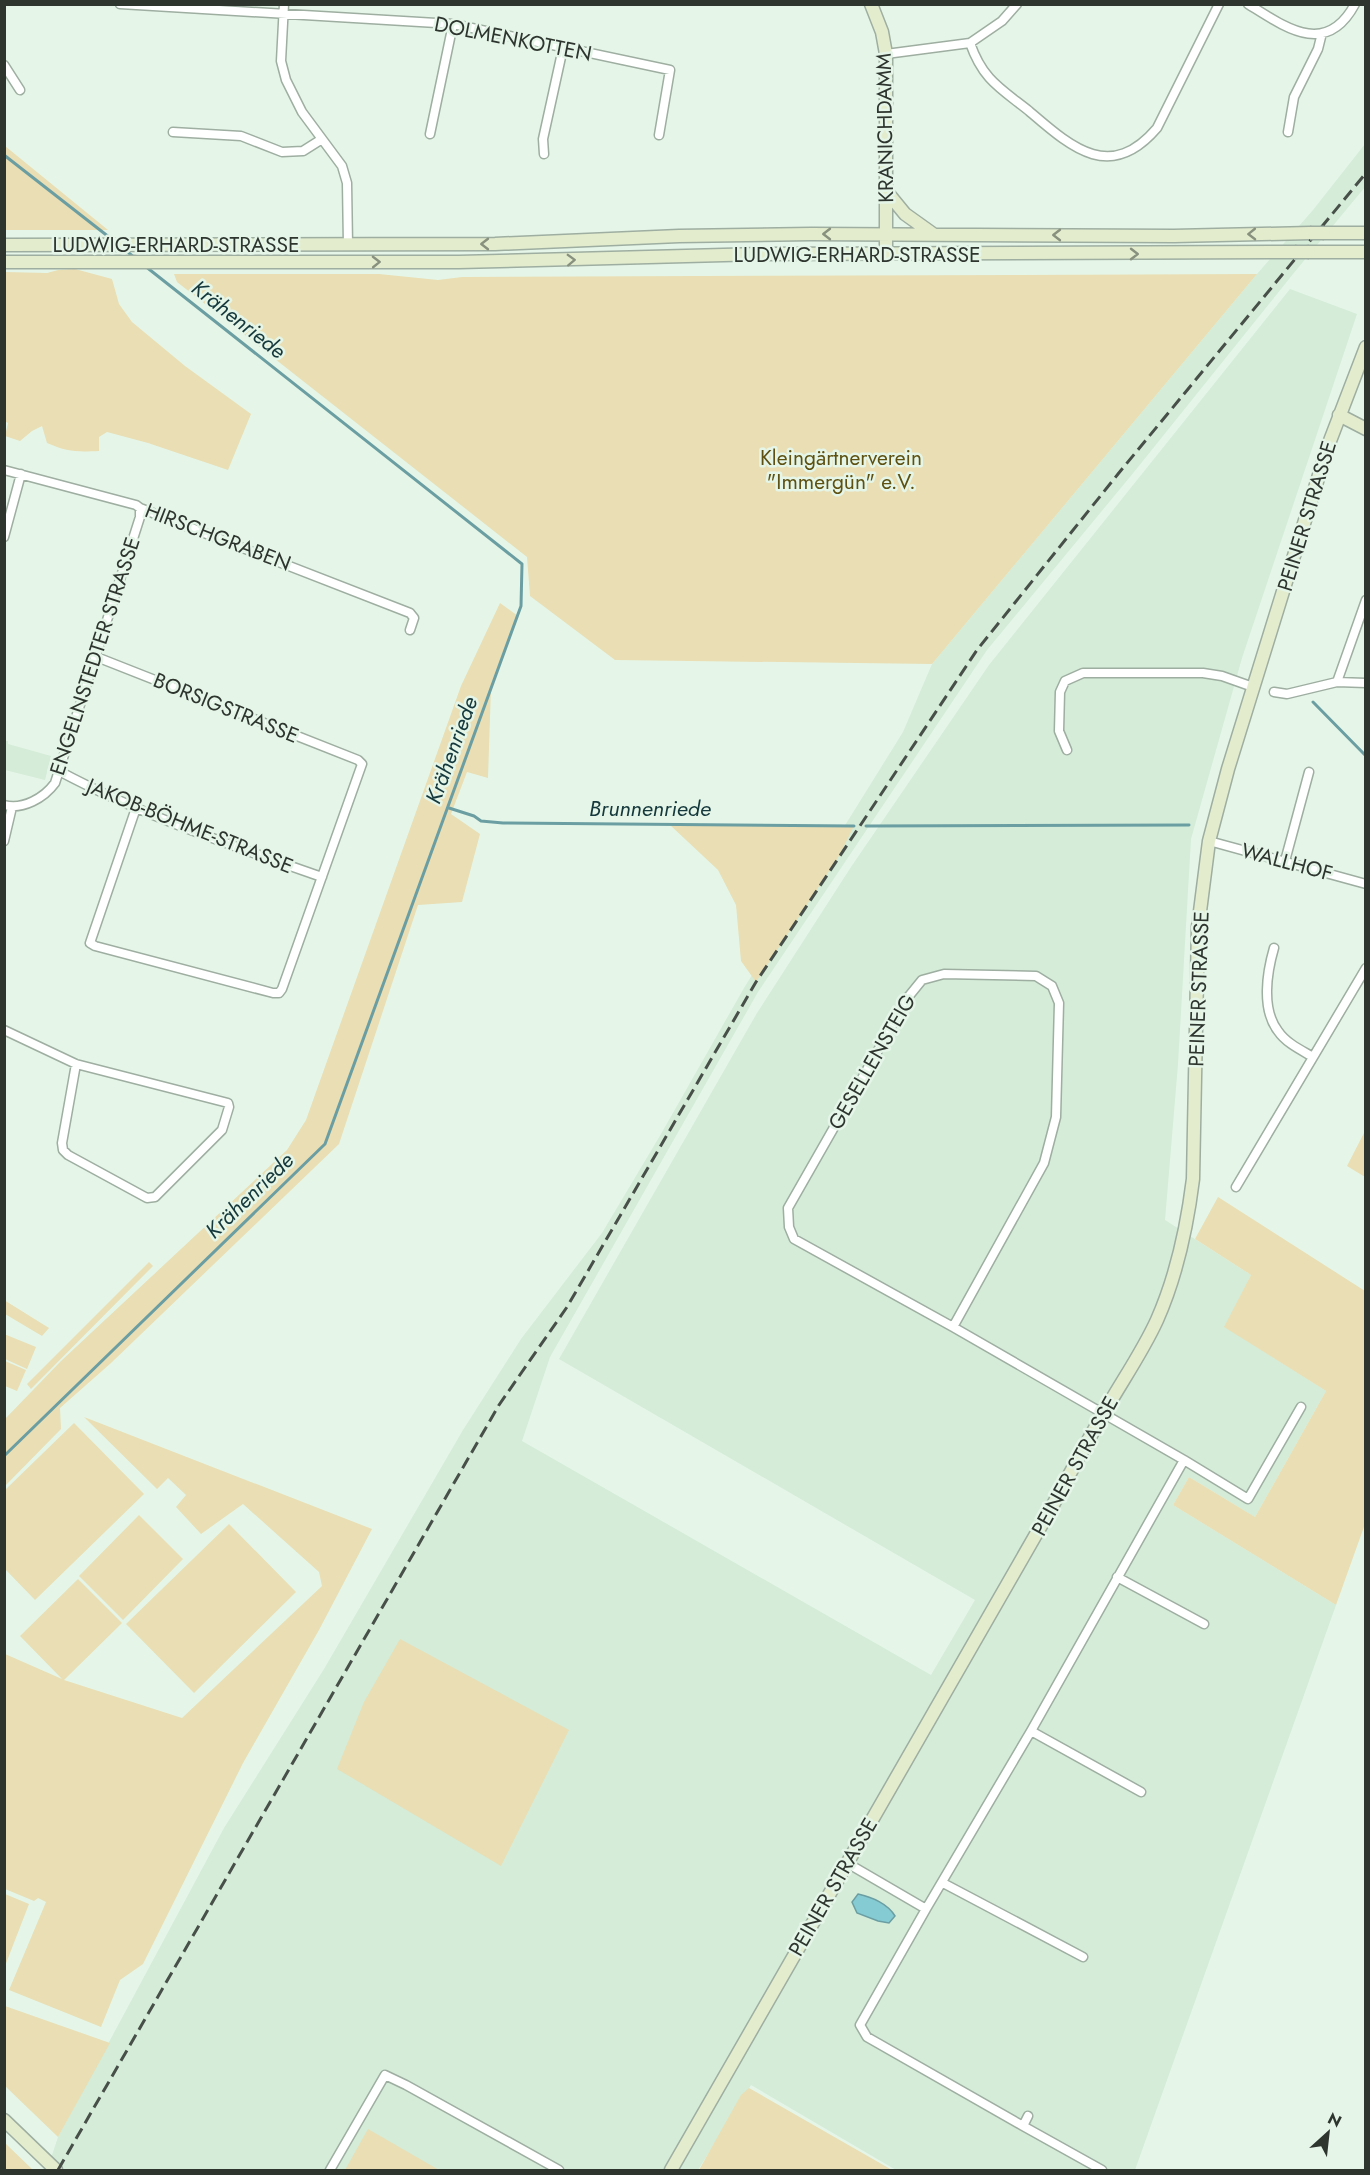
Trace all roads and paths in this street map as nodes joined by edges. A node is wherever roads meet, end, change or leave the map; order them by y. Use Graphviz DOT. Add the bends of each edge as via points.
graph roads {
  1 [pos="120,4"];
  2 [pos="284,4"];
  3 [pos="871,4"];
  4 [pos="1017,4"];
  5 [pos="1219,4"];
  6 [pos="1248,4"];
  7 [pos="1355,4"];
  8 [pos="284,15"];
  9 [pos="453,24"];
  10 [pos="1322,33"];
  11 [pos="970,43"];
  12 [pos="562,48"];
  13 [pos="886,54"];
  14 [pos="4,65"];
  15 [pos="20,90"];
  16 [pos="173,132"];
  17 [pos="1288,132"];
  18 [pos="430,134"];
  19 [pos="658,135"];
  20 [pos="322,139"];
  21 [pos="544,154"];
  22 [pos="887,192"];
  23 [pos="1365,233"];
  24 [pos="933,234"];
  25 [pos="885,235"];
  26 [pos="4,245"];
  27 [pos="348,245"];
  28 [pos="1335,252"];
  29 [pos="1365,252"];
  30 [pos="886,254"];
  31 [pos="4,262"];
  32 [pos="348,262"];
  33 [pos="1365,262"];
  34 [pos="1365,346"];
  35 [pos="1339,415"];
  36 [pos="1365,429"];
  37 [pos="4,470"];
  38 [pos="21,474"];
  39 [pos="140,508"];
  40 [pos="4,537"];
  41 [pos="1365,600"];
  42 [pos="410,630"];
  43 [pos="94,656"];
  44 [pos="1337,682"];
  45 [pos="1365,683"];
  46 [pos="1253,687"];
  47 [pos="1274,692"];
  48 [pos="1067,750"];
  49 [pos="59,771"];
  50 [pos="1309,772"];
  51 [pos="8,806"];
  52 [pos="136,808"];
  53 [pos="4,841"];
  54 [pos="1209,841"];
  55 [pos="1285,861"];
  56 [pos="322,877"];
  57 [pos="1365,884"];
  58 [pos="1274,948"];
  59 [pos="1365,968"];
  60 [pos="4,1030"];
  61 [pos="1313,1056"];
  62 [pos="76,1064"];
  63 [pos="1236,1187"];
  64 [pos="953,1327"];
  65 [pos="1301,1407"];
  66 [pos="1103,1414"];
  67 [pos="1184,1460"];
  68 [pos="1117,1577"];
  69 [pos="1204,1624"];
  70 [pos="1030,1731"];
  71 [pos="1141,1792"];
  72 [pos="847,1863"];
  73 [pos="943,1882"];
  74 [pos="926,1909"];
  75 [pos="1083,1957"];
  76 [pos="1028,2116"];
  77 [pos="4,2120"];
  78 [pos="1023,2126"];
  79 [pos="56,2170"];
  80 [pos="330,2170"];
  81 [pos="559,2170"];
  82 [pos="671,2170"];
  83 [pos="1102,2170"];
  1 -- 8 [label="street, DOLMENKOTTEN"];
  2 -- 8 [label="street"];
  3 -- 13 [label="main road, KRANICHDAMM"];
  4 -- 11 [label="street" via="1002,21"];
  5 -- 11 [label="street" via="1157,128 1144,143 1118,155 1085,153 1066,142 992,82 977,63"];
  6 -- 10 [label="street" via="1288,29 1306,35"];
  7 -- 10 [label="street" via="1343,22"];
  8 -- 9 [label="street, DOLMENKOTTEN"];
  8 -- 20 [label="street" via="282,61 286,80"];
  9 -- 12 [label="street, DOLMENKOTTEN"];
  9 -- 18 [label="street"];
  10 -- 17 [label="street" via="1294,97"];
  11 -- 13 [label="street"];
  12 -- 19 [label="street, DOLMENKOTTEN" via="670,70"];
  12 -- 21 [label="street" via="543,138"];
  13 -- 22 [label="main road, KRANICHDAMM"];
  14 -- 15 [label="street"];
  16 -- 20 [label="street" via="241,136 282,152 303,151"];
  20 -- 27 [label="street" via="342,166 347,183"];
  22 -- 24 [label="main road" via="905,214"];
  22 -- 25 [label="main road, KRANICHDAMM"];
  23 -- 24 [label="main road, LUDWIG-ERHARD-STRASSE, one-way, bridge"];
  24 -- 25 [label="main road, LUDWIG-ERHARD-STRASSE"];
  25 -- 27 [label="main road, LUDWIG-ERHARD-STRASSE, one-way"];
  25 -- 30 [label="main road, KRANICHDAMM"];
  26 -- 27 [label="main road, LUDWIG-ERHARD-STRASSE"];
  27 -- 32 [label="main road"];
  28 -- 29 [label="main road, LUDWIG-ERHARD-STRASSE"];
  30 -- 28 [label="main road, LUDWIG-ERHARD-STRASSE, one-way, bridge"];
  28 -- 33 [label="main road"];
  32 -- 30 [label="main road, LUDWIG-ERHARD-STRASSE, one-way"];
  31 -- 32 [label="main road, LUDWIG-ERHARD-STRASSE"];
  34 -- 35 [label="main road, PEINER STRASSE"];
  35 -- 36 [label="main road"];
  35 -- 46 [label="main road, PEINER STRASSE"];
  37 -- 38 [label="street, HIRSCHGRABEN"];
  38 -- 39 [label="street, HIRSCHGRABEN"];
  38 -- 40 [label="street"];
  39 -- 42 [label="street, HIRSCHGRABEN" via="410,613 414,618"];
  39 -- 43 [label="street, ENGELNSTEDTER STRASSE"];
  41 -- 44 [label="street"];
  43 -- 49 [label="street, ENGELNSTEDTER STRASSE"];
  43 -- 56 [label="street, BORSIGSTRASSE" via="358,760 361,769"];
  44 -- 45 [label="street"];
  44 -- 47 [label="street" via="1287,694"];
  46 -- 48 [label="street" via="1203,673 1083,673 1065,681 1060,692 1059,731"];
  46 -- 54 [label="main road, PEINER STRASSE"];
  49 -- 51 [label="street, ENGELNSTEDTER STRASSE" via="55,783 41,797"];
  49 -- 52 [label="street, JAKOB-BÖHME-STRASSE"];
  50 -- 55 [label="street"];
  51 -- 53 [label="street"];
  52 -- 56 [label="street, JAKOB-BÖHME-STRASSE"];
  52 -- 56 [label="street" via="90,943 95,946 279,993"];
  54 -- 55 [label="street, WALLHOF"];
  54 -- 66 [label="main road, PEINER STRASSE" via="1198,927 1196,1123 1190,1208 1179,1259 1157,1321"];
  55 -- 57 [label="street, WALLHOF"];
  58 -- 61 [label="street" via="1268,968 1268,1008 1277,1031"];
  59 -- 61 [label="street"];
  60 -- 62 [label="street"];
  61 -- 63 [label="street"];
  62 -- 62 [label="street" via="228,1103 222,1130 155,1197 147,1198 63,1150"];
  64 -- 64 [label="street, GESELLENSTEIG" via="794,1239 788,1208 909,996 922,980 944,974 1036,976 1052,986 1059,1003 1056,1117 1044,1163"];
  64 -- 66 [label="street, GESELLENSTEIG"];
  65 -- 67 [label="street, GESELLENSTEIG" via="1248,1499"];
  66 -- 67 [label="street, GESELLENSTEIG"];
  66 -- 72 [label="main road, PEINER STRASSE"];
  67 -- 68 [label="street"];
  68 -- 69 [label="street"];
  68 -- 70 [label="street"];
  70 -- 71 [label="street"];
  70 -- 73 [label="street"];
  72 -- 74 [label="street"];
  72 -- 82 [label="main road, PEINER STRASSE"];
  73 -- 74 [label="street"];
  73 -- 75 [label="street"];
  74 -- 78 [label="street" via="860,2025 867,2037"];
  76 -- 78 [label="street"];
  77 -- 79 [label="main road"];
  78 -- 83 [label="street"];
  80 -- 81 [label="street" via="385,2075"];
}
